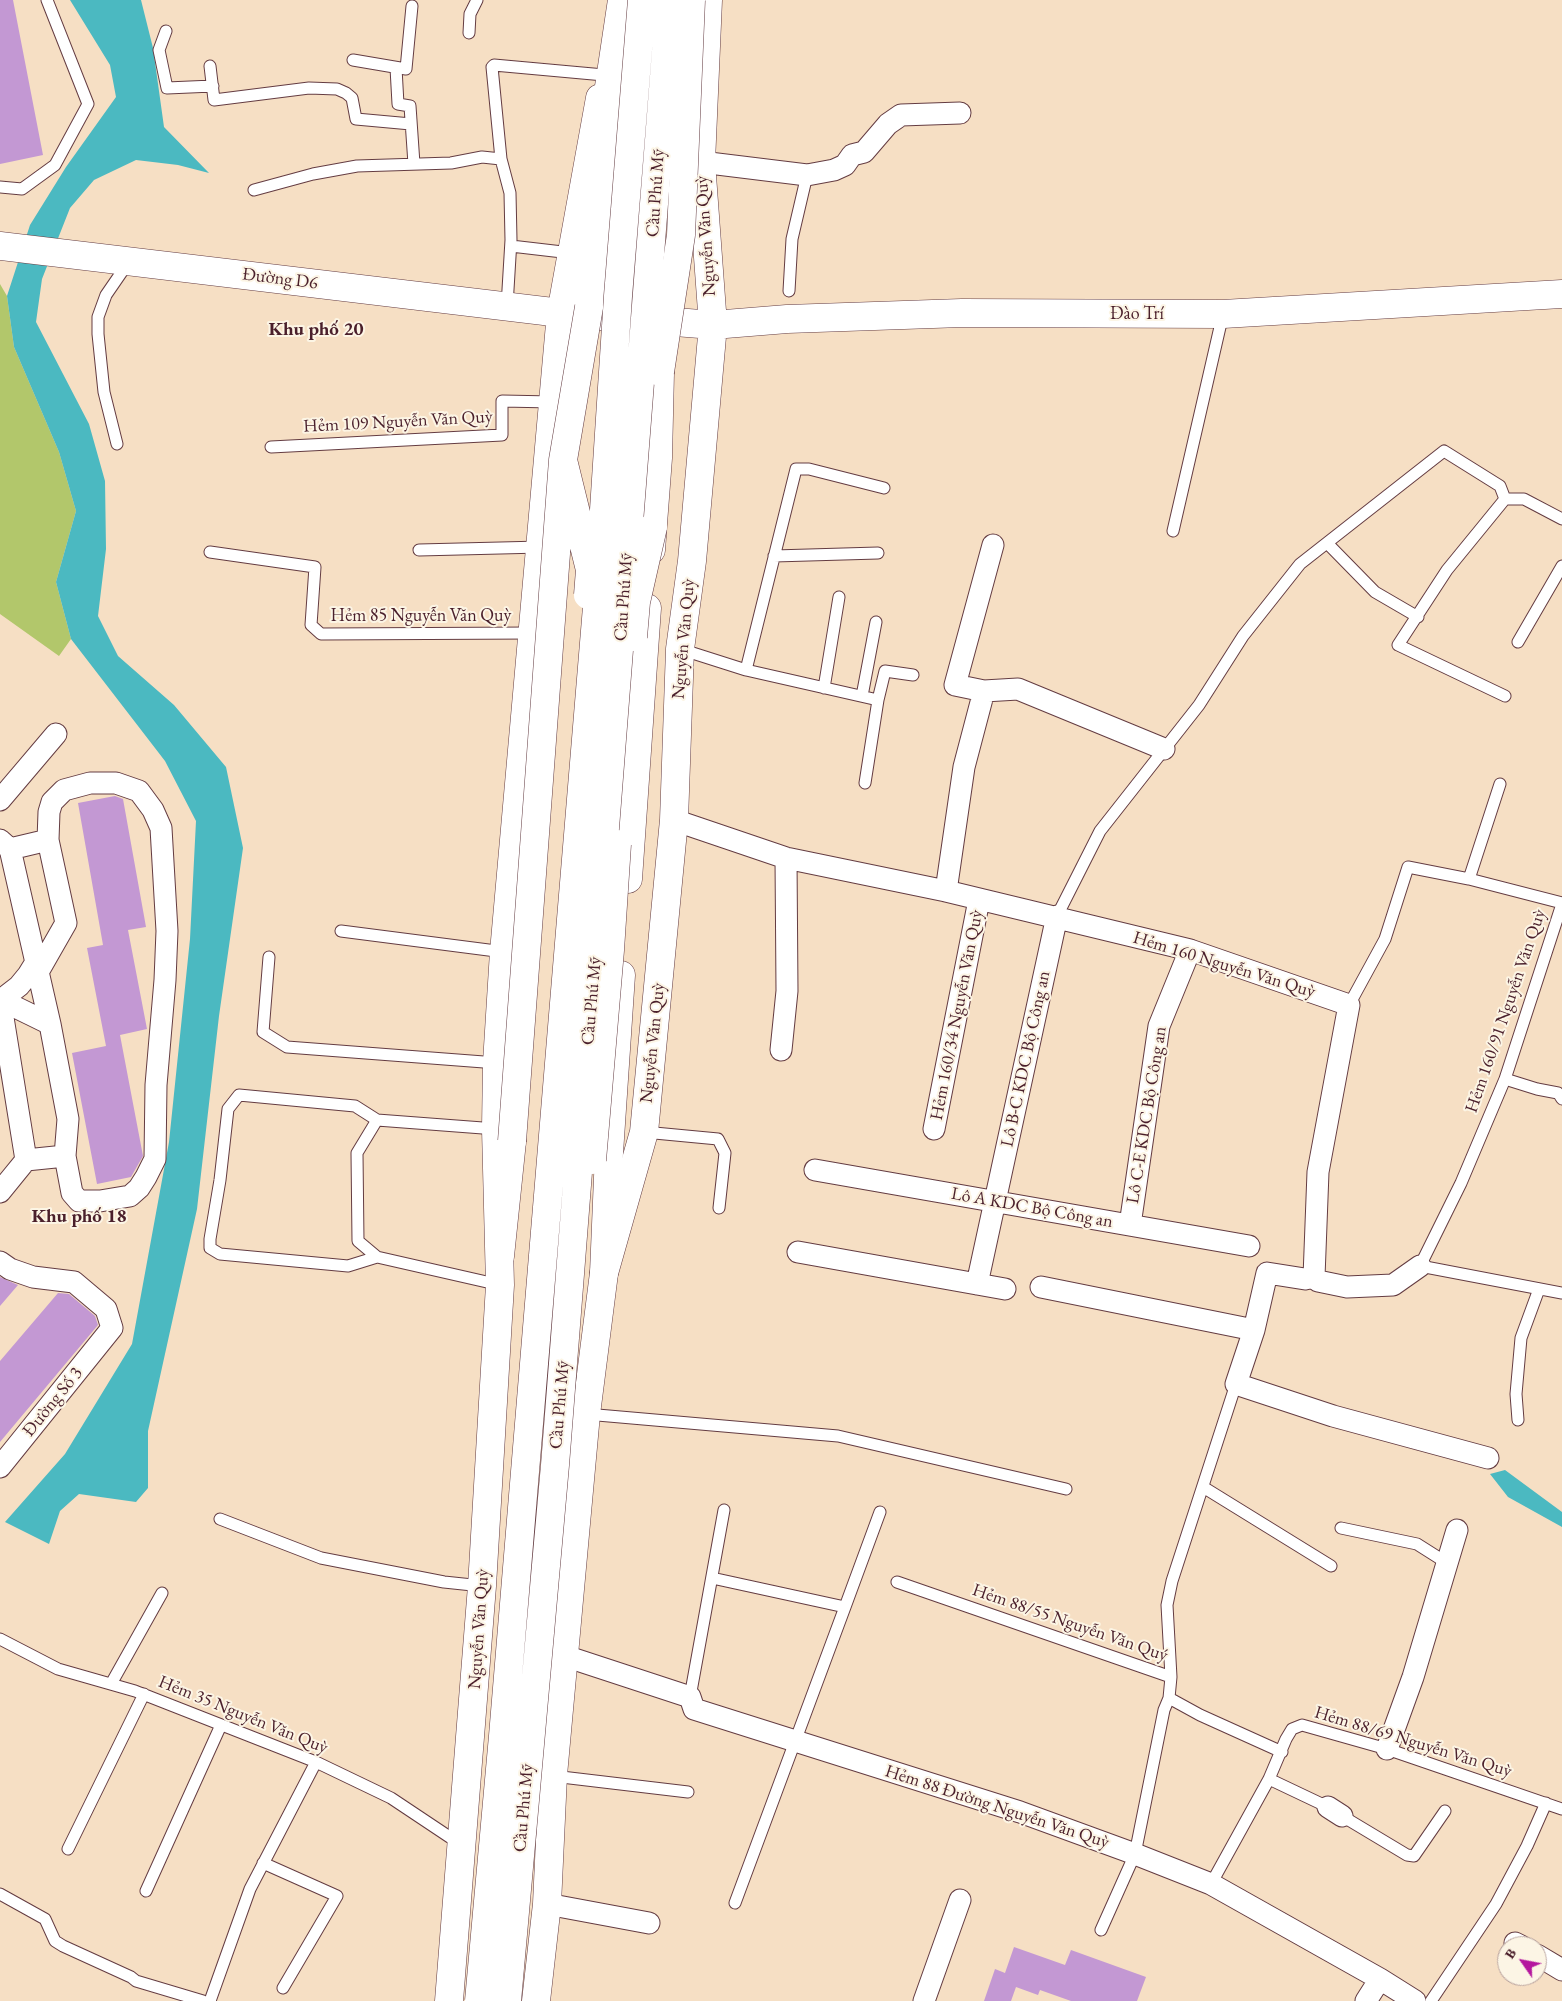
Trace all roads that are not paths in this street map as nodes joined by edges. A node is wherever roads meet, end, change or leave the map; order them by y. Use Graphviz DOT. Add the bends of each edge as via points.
graph roads {
  1 [pos="47,0"];
  2 [pos="477,0"];
  3 [pos="611,0"];
  4 [pos="622,0"];
  5 [pos="641,0"];
  6 [pos="671,0"];
  7 [pos="692,0"];
  8 [pos="708,0"];
  9 [pos="412,6"];
  10 [pos="166,32"];
  11 [pos="469,33"];
  12 [pos="353,60"];
  13 [pos="210,66"];
  14 [pos="396,68"];
  15 [pos="604,75"];
  16 [pos="213,86"];
  17 [pos="960,112"];
  18 [pos="411,124"];
  19 [pos="500,159"];
  20 [pos="701,162"];
  21 [pos="414,164"];
  22 [pos="806,175"];
  23 [pos="0,187"];
  24 [pos="254,190"];
  25 [pos="511,246"];
  26 [pos="2,247"];
  27 [pos="571,253"];
  28 [pos="129,262"];
  29 [pos="789,291"];
  30 [pos="1562,294"];
  31 [pos="507,306"];
  32 [pos="589,307"];
  33 [pos="561,312"];
  34 [pos="1223,314"];
  35 [pos="713,326"];
  36 [pos="660,372"];
  37 [pos="553,402"];
  38 [pos="117,444"];
  39 [pos="271,447"];
  40 [pos="563,460"];
  41 [pos="884,488"];
  42 [pos="1505,499"];
  43 [pos="1562,519"];
  44 [pos="653,527"];
  45 [pos="1173,531"];
  46 [pos="1327,543"];
  47 [pos="993,545"];
  48 [pos="541,547"];
  49 [pos="419,550"];
  50 [pos="210,552"];
  51 [pos="878,553"];
  52 [pos="774,556"];
  53 [pos="1562,566"];
  54 [pos="839,597"];
  55 [pos="1418,617"];
  56 [pos="876,622"];
  57 [pos="534,633"];
  58 [pos="1518,642"];
  59 [pos="680,649"];
  60 [pos="746,670"];
  61 [pos="913,675"];
  62 [pos="824,688"];
  63 [pos="984,691"];
  64 [pos="862,696"];
  65 [pos="1505,696"];
  66 [pos="878,700"];
  67 [pos="56,734"];
  68 [pos="1164,749"];
  69 [pos="865,783"];
  70 [pos="1500,784"];
  71 [pos="0,800"];
  72 [pos="674,820"];
  73 [pos="48,840"];
  74 [pos="5,844"];
  75 [pos="786,858"];
  76 [pos="1469,878"];
  77 [pos="946,891"];
  78 [pos="979,900"];
  79 [pos="1562,903"];
  80 [pos="1057,916"];
  81 [pos="341,931"];
  82 [pos="1190,950"];
  83 [pos="504,952"];
  84 [pos="269,957"];
  85 [pos="37,967"];
  86 [pos="0,999"];
  87 [pos="1349,1005"];
  88 [pos="50,1024"];
  89 [pos="781,1050"];
  90 [pos="497,1063"];
  91 [pos="1505,1079"];
  92 [pos="7,1081"];
  93 [pos="1562,1100"];
  94 [pos="377,1120"];
  95 [pos="934,1129"];
  96 [pos="644,1132"];
  97 [pos="504,1135"];
  98 [pos="609,1153"];
  99 [pos="65,1156"];
  100 [pos="26,1160"];
  101 [pos="815,1170"];
  102 [pos="0,1192"];
  103 [pos="994,1202"];
  104 [pos="719,1208"];
  105 [pos="1130,1225"];
  106 [pos="1249,1246"];
  107 [pos="798,1252"];
  108 [pos="377,1256"];
  109 [pos="0,1262"];
  110 [pos="1420,1266"];
  111 [pos="604,1273"];
  112 [pos="1314,1276"];
  113 [pos="976,1284"];
  114 [pos="500,1286"];
  115 [pos="1041,1287"];
  116 [pos="1005,1289"];
  117 [pos="1540,1289"];
  118 [pos="1562,1293"];
  119 [pos="1254,1330"];
  120 [pos="1236,1384"];
  121 [pos="586,1414"];
  122 [pos="1518,1420"];
  123 [pos="1488,1458"];
  124 [pos="0,1467"];
  125 [pos="1203,1487"];
  126 [pos="1066,1489"];
  127 [pos="724,1510"];
  128 [pos="880,1512"];
  129 [pos="220,1519"];
  130 [pos="1341,1528"];
  131 [pos="1457,1530"];
  132 [pos="486,1531"];
  133 [pos="575,1536"];
  134 [pos="1447,1564"];
  135 [pos="1330,1566"];
  136 [pos="712,1578"];
  137 [pos="897,1582"];
  138 [pos="482,1586"];
  139 [pos="162,1593"];
  140 [pos="845,1607"];
  141 [pos="0,1639"];
  142 [pos="565,1656"];
  143 [pos="1171,1677"];
  144 [pos="111,1684"];
  145 [pos="144,1694"];
  146 [pos="690,1697"];
  147 [pos="1169,1698"];
  148 [pos="221,1725"];
  149 [pos="796,1742"];
  150 [pos="1387,1749"];
  151 [pos="1282,1752"];
  152 [pos="316,1762"];
  153 [pos="553,1776"];
  154 [pos="1269,1779"];
  155 [pos="688,1792"];
  156 [pos="1546,1803"];
  157 [pos="1562,1809"];
  158 [pos="1445,1811"];
  159 [pos="462,1846"];
  160 [pos="68,1849"];
  161 [pos="1135,1854"];
  162 [pos="263,1863"];
  163 [pos="1211,1884"];
  164 [pos="146,1891"];
  165 [pos="0,1894"];
  166 [pos="960,1900"];
  167 [pos="734,1903"];
  168 [pos="547,1904"];
  169 [pos="649,1923"];
  170 [pos="1101,1930"];
  171 [pos="1547,1961"];
  172 [pos="1562,1970"];
  173 [pos="1380,1979"];
  174 [pos="283,1988"];
  175 [pos="203,2001"];
  176 [pos="210,2001"];
  177 [pos="449,2001"];
  178 [pos="470,2001"];
  179 [pos="479,2001"];
  180 [pos="507,2001"];
  181 [pos="520,2001"];
  182 [pos="536,2001"];
  183 [pos="924,2001"];
  184 [pos="1366,2001"];
  185 [pos="1415,2001"];
  186 [pos="1431,2001"];
  1 -- 23 [label="lane" via="88,104 55,165 22,189"];
  2 -- 11 [label="lane" via="470,14"];
  3 -- 15 [label="main road, Nguyễn Văn Quỳ"];
  4 -- 32 [label="main road, Cầu Phú Mỹ" via="586,238"];
  5 -- 32 [label="main road, Cầu Phú Mỹ, bridge"];
  5 -- 179 [label="main road, Cầu Phú Mỹ, bridge" via="600,571"];
  6 -- 36 [label="main road, Cầu Phú Mỹ, bridge"];
  6 -- 180 [label="main road, Cầu Phú Mỹ, bridge" via="555,1465"];
  7 -- 36 [label="main road, Cầu Phú Mỹ, bridge" via="681,235"];
  8 -- 20 [label="main road, Nguyễn Văn Quỳ"];
  9 -- 14 [label="lane" via="406,69"];
  10 -- 16 [label="lane" via="159,50 167,88"];
  12 -- 14 [label="lane"];
  13 -- 16 [label="lane"];
  14 -- 18 [label="lane" via="398,104 410,106"];
  15 -- 19 [label="lane" via="494,65"];
  15 -- 27 [label="main road, Nguyễn Văn Quỳ"];
  16 -- 18 [label="lane" via="214,100 309,88 337,89 352,98 356,119"];
  17 -- 22 [label="street" via="901,115 888,124 864,152 852,155 840,168"];
  18 -- 21 [label="lane"];
  19 -- 21 [label="lane" via="482,157 451,163"];
  19 -- 25 [label="lane" via="510,193"];
  20 -- 22 [label="street"];
  20 -- 35 [label="main road, Nguyễn Văn Quỳ"];
  21 -- 24 [label="lane" via="356,166"];
  22 -- 29 [label="lane" via="792,239"];
  25 -- 27 [label="lane"];
  25 -- 31 [label="lane"];
  26 -- 28 [label="main road, Đường D6"];
  27 -- 33 [label="main road, Nguyễn Văn Quỳ"];
  28 -- 31 [label="main road, Đường D6"];
  28 -- 38 [label="lane" via="106,295 98,317 104,392"];
  30 -- 34 [label="main road, Đào Trí"];
  31 -- 33 [label="main road, Đường D6"];
  32 -- 40 [label="main road, Cầu Phú Mỹ, bridge"];
  33 -- 35 [label="main road, Đào Trí"];
  33 -- 37 [label="main road, Nguyễn Văn Quỳ"];
  34 -- 35 [label="main road, Đào Trí" via="962,313 787,319"];
  34 -- 45 [label="lane"];
  35 -- 59 [label="main road, Nguyễn Văn Quỳ" via="692,561"];
  36 -- 44 [label="main road, Cầu Phú Mỹ"];
  37 -- 39 [label="lane, Hẻm 109 Nguyễn Văn Quỳ" via="502,401 502,435"];
  37 -- 48 [label="main road, Nguyễn Văn Quỳ"];
  40 -- 97 [label="main road, Cầu Phú Mỹ, bridge"];
  40 -- 178 [label="main road, Cầu Phú Mỹ, bridge" via="590,570 558,991"];
  41 -- 52 [label="lane" via="809,469 796,469"];
  42 -- 43 [label="lane" via="1524,499"];
  42 -- 46 [label="lane" via="1500,486 1444,451"];
  42 -- 55 [label="lane" via="1447,570"];
  44 -- 98 [label="main road, Cầu Phú Mỹ, bridge"];
  44 -- 181 [label="main road, Cầu Phú Mỹ, bridge" via="636,602 610,950"];
  46 -- 55 [label="lane" via="1375,592"];
  46 -- 68 [label="lane" via="1300,564 1243,636 1199,705"];
  47 -- 63 [label="street" via="955,685"];
  48 -- 49 [label="lane"];
  48 -- 57 [label="main road, Nguyễn Văn Quỳ"];
  50 -- 57 [label="lane, Hẻm 85 Nguyễn Văn Quỳ" via="315,567 311,625 321,634"];
  51 -- 52 [label="lane"];
  52 -- 60 [label="lane"];
  53 -- 58 [label="lane"];
  54 -- 62 [label="lane"];
  55 -- 65 [label="lane" via="1398,645"];
  56 -- 64 [label="lane"];
  57 -- 83 [label="main road, Nguyễn Văn Quỳ"];
  59 -- 60 [label="lane"];
  59 -- 72 [label="main road, Nguyễn Văn Quỳ"];
  60 -- 62 [label="lane"];
  61 -- 66 [label="lane" via="885,671"];
  62 -- 64 [label="lane"];
  63 -- 68 [label="street" via="1018,689"];
  63 -- 77 [label="street" via="964,767"];
  64 -- 66 [label="lane"];
  66 -- 69 [label="lane"];
  67 -- 71 [label="street"];
  68 -- 80 [label="lane" via="1100,831"];
  70 -- 76 [label="lane"];
  72 -- 75 [label="street, Hẻm 160 Nguyễn Văn Quỳ"];
  72 -- 96 [label="main road, Nguyễn Văn Quỳ"];
  73 -- 74 [label="street"];
  73 -- 85 [label="street" via="66,923"];
  73 -- 99 [label="street" via="52,802 64,790 116,783 139,791 161,828 167,931 156,1085 155,1159 146,1177 130,1196 79,1201 72,1193"];
  74 -- 85 [label="street"];
  75 -- 77 [label="street, Hẻm 160 Nguyễn Văn Quỳ"];
  75 -- 89 [label="street" via="786,991"];
  76 -- 79 [label="lane"];
  76 -- 87 [label="lane" via="1408,867 1385,939"];
  77 -- 78 [label="street, Hẻm 160 Nguyễn Văn Quỳ"];
  78 -- 80 [label="street, Hẻm 160 Nguyễn Văn Quỳ"];
  78 -- 95 [label="street, Hẻm 160/34 Nguyễn Văn Quỳ"];
  79 -- 91 [label="lane, Hẻm 160/91 Nguyễn Văn Quỳ"];
  80 -- 82 [label="street, Hẻm 160 Nguyễn Văn Quỳ"];
  80 -- 103 [label="street, Lô B-C KDC Bộ Công an"];
  81 -- 83 [label="lane"];
  82 -- 87 [label="street, Hẻm 160 Nguyễn Văn Quỳ"];
  82 -- 105 [label="street, Lô C-E KDC Bộ Công an" via="1159,1026"];
  83 -- 90 [label="main road, Nguyễn Văn Quỳ"];
  84 -- 90 [label="lane" via="263,1032 287,1047"];
  85 -- 86 [label="street" via="19,986"];
  85 -- 88 [label="street"];
  86 -- 88 [label="street"];
  86 -- 92 [label="street"];
  87 -- 112 [label="street" via="1318,1172"];
  88 -- 99 [label="street" via="68,1119"];
  90 -- 97 [label="main road, Nguyễn Văn Quỳ"];
  91 -- 93 [label="lane" via="1558,1093"];
  91 -- 110 [label="lane, Hẻm 160/91 Nguyễn Văn Quỳ" via="1461,1182"];
  92 -- 100 [label="street"];
  94 -- 97 [label="lane"];
  94 -- 108 [label="lane" via="357,1153 358,1241"];
  94 -- 108 [label="lane" via="355,1106 240,1095 228,1109 210,1239 210,1248 220,1254 348,1266"];
  96 -- 104 [label="lane" via="718,1139 726,1153"];
  96 -- 111 [label="main road, Nguyễn Văn Quỳ"];
  97 -- 114 [label="main road, Nguyễn Văn Quỳ"];
  98 -- 111 [label="main road, Nguyễn Văn Quỳ"];
  99 -- 100 [label="street"];
  100 -- 102 [label="street"];
  101 -- 103 [label="street, Lô A KDC Bộ Công an"];
  103 -- 105 [label="street, Lô A KDC Bộ Công an"];
  103 -- 113 [label="street, Lô B-C KDC Bộ Công an"];
  105 -- 106 [label="street, Lô A KDC Bộ Công an"];
  107 -- 113 [label="street"];
  108 -- 114 [label="lane"];
  109 -- 124 [label="street, Đường Số 3" via="33,1277 74,1282 106,1309 112,1328"];
  110 -- 112 [label="street" via="1393,1285 1347,1286 1318,1281"];
  110 -- 117 [label="lane"];
  111 -- 121 [label="main road, Nguyễn Văn Quỳ"];
  112 -- 119 [label="street" via="1305,1279 1267,1274"];
  113 -- 116 [label="street"];
  114 -- 132 [label="main road, Nguyễn Văn Quỳ"];
  115 -- 119 [label="street"];
  117 -- 118 [label="lane"];
  117 -- 122 [label="lane" via="1521,1338 1516,1394"];
  119 -- 120 [label="street"];
  120 -- 123 [label="street" via="1333,1416"];
  120 -- 125 [label="lane, Hẻm 88/55 Nguyễn Văn Quý"];
  121 -- 126 [label="lane" via="838,1436"];
  121 -- 133 [label="main road, Nguyễn Văn Quỳ"];
  125 -- 135 [label="lane"];
  125 -- 143 [label="lane, Hẻm 88/55 Nguyễn Văn Quý" via="1167,1605"];
  127 -- 136 [label="lane"];
  128 -- 140 [label="lane"];
  129 -- 138 [label="lane" via="321,1558 444,1582"];
  130 -- 134 [label="lane" via="1417,1544"];
  131 -- 134 [label="street"];
  132 -- 133 [label="main road"];
  132 -- 138 [label="main road, Nguyễn Văn Quỳ"];
  133 -- 142 [label="main road, Nguyễn Văn Quỳ"];
  134 -- 150 [label="street" via="1413,1677"];
  136 -- 140 [label="lane"];
  136 -- 146 [label="lane"];
  137 -- 143 [label="lane, Hẻm 88/55 Nguyễn Văn Quý"];
  138 -- 159 [label="main road, Nguyễn Văn Quỳ"];
  139 -- 144 [label="lane"];
  140 -- 149 [label="lane"];
  141 -- 144 [label="lane, Hẻm 35 Nguyễn Văn Quỳ" via="58,1669"];
  142 -- 146 [label="street, Hẻm 88 Đường Nguyễn Văn Quỳ"];
  142 -- 153 [label="main road, Nguyễn Văn Quỳ"];
  143 -- 147 [label="lane"];
  144 -- 145 [label="lane, Hẻm 35 Nguyễn Văn Quỳ"];
  145 -- 148 [label="lane, Hẻm 35 Nguyễn Văn Quỳ"];
  145 -- 160 [label="lane"];
  146 -- 149 [label="street, Hẻm 88 Đường Nguyễn Văn Quỳ" via="694,1709"];
  147 -- 151 [label="lane"];
  147 -- 161 [label="lane"];
  148 -- 152 [label="lane, Hẻm 35 Nguyễn Văn Quỳ"];
  148 -- 164 [label="lane"];
  149 -- 161 [label="street, Hẻm 88 Đường Nguyễn Văn Quỳ" via="1020,1812"];
  149 -- 167 [label="lane"];
  150 -- 151 [label="lane, Hẻm 88/69 Nguyễn Văn Quỳ" via="1302,1725 1292,1729"];
  150 -- 156 [label="lane, Hẻm 88/69 Nguyễn Văn Quỳ"];
  151 -- 154 [label="lane, Hẻm 88/69 Nguyễn Văn Quỳ"];
  152 -- 159 [label="lane, Hẻm 35 Nguyễn Văn Quỳ" via="391,1798"];
  152 -- 162 [label="lane"];
  153 -- 155 [label="lane"];
  153 -- 168 [label="main road, Nguyễn Văn Quỳ"];
  154 -- 158 [label="lane" via="1335,1812 1407,1855 1414,1856"];
  154 -- 163 [label="lane, Hẻm 88/69 Nguyễn Văn Quỳ"];
  156 -- 157 [label="lane, Hẻm 88/69 Nguyễn Văn Quỳ"];
  156 -- 186 [label="lane" via="1528,1846 1496,1904"];
  159 -- 177 [label="main road, Nguyễn Văn Quỳ"];
  161 -- 163 [label="street, Hẻm 88 Đường Nguyễn Văn Quỳ"];
  161 -- 170 [label="lane"];
  162 -- 174 [label="lane" via="337,1896"];
  162 -- 176 [label="lane" via="250,1889"];
  163 -- 173 [label="street, Hẻm 88 Đường Nguyễn Văn Quỳ"];
  165 -- 175 [label="lane" via="45,1919 55,1941 63,1946 136,1980"];
  166 -- 183 [label="street"];
  168 -- 169 [label="street"];
  168 -- 182 [label="main road, Nguyễn Văn Quỳ"];
  171 -- 172 [label="street"];
  173 -- 184 [label="street"];
  173 -- 185 [label="street, Hẻm 88 Đường Nguyễn Văn Quỳ"];
}
